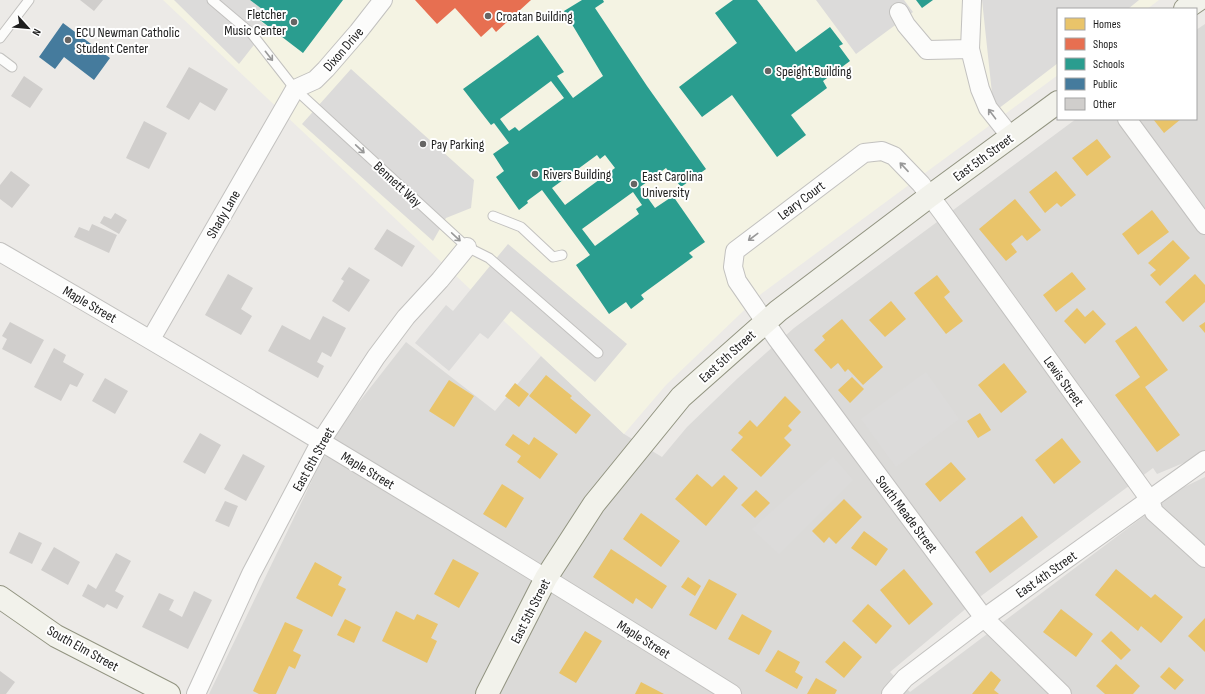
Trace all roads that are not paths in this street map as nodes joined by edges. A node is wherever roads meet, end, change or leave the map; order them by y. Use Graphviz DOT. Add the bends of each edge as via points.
graph roads {
  1 [pos="29,0"];
  2 [pos="212,0"];
  3 [pos="383,0"];
  4 [pos="972,0"];
  5 [pos="899,12"];
  6 [pos="3,27"];
  7 [pos="0,38"];
  8 [pos="970,49"];
  9 [pos="0,58"];
  10 [pos="12,67"];
  11 [pos="295,89"];
  12 [pos="1057,103"];
  13 [pos="1128,120"];
  14 [pos="1010,136"];
  15 [pos="930,196"];
  16 [pos="493,216"];
  17 [pos="1205,225"];
  18 [pos="467,247"];
  19 [pos="0,252"];
  20 [pos="562,255"];
  21 [pos="765,322"];
  22 [pos="151,339"];
  23 [pos="598,354"];
  24 [pos="321,441"];
  25 [pos="1205,460"];
  26 [pos="1150,500"];
  27 [pos="1205,558"];
  28 [pos="546,578"];
  29 [pos="0,597"];
  30 [pos="984,618"];
  31 [pos="168,694"];
  32 [pos="196,694"];
  33 [pos="487,694"];
  34 [pos="732,694"];
  35 [pos="891,694"];
  36 [pos="1062,694"];
  1 -- 6 [label="lane"];
  2 -- 11 [label="lane, Bennett Way, one-way" via="252,34"];
  3 -- 11 [label="street, Dixon Drive" via="326,69 315,80"];
  4 -- 8 [label="street"];
  5 -- 8 [label="street" via="906,25 927,50"];
  6 -- 7 [label="lane"];
  14 -- 8 [label="street, one-way" via="988,108 980,89"];
  9 -- 10 [label="lane"];
  11 -- 18 [label="lane, Bennett Way, one-way"];
  11 -- 22 [label="street, Shady Lane"];
  12 -- 14 [label="main road, East 5th Street"];
  13 -- 17 [label="street"];
  14 -- 15 [label="main road, East 5th Street"];
  15 -- 21 [label="main road, East 5th Street"];
  15 -- 21 [label="street, Leary Court, one-way" via="894,156 882,151 864,153 734,251 733,267 737,281"];
  15 -- 26 [label="street, Lewis Street"];
  16 -- 20 [label="lane" via="521,227 553,257"];
  18 -- 23 [label="lane, Bennett Way" via="489,258"];
  18 -- 24 [label="street, East 6th Street" via="406,317 376,357"];
  19 -- 22 [label="street, Maple Street"];
  21 -- 28 [label="main road, East 5th Street" via="681,397 594,504"];
  21 -- 30 [label="street, South Meade Street"];
  22 -- 24 [label="street, Maple Street"];
  24 -- 28 [label="street, Maple Street"];
  24 -- 32 [label="street, East 6th Street" via="251,574"];
  25 -- 26 [label="street, East 4th Street"];
  26 -- 27 [label="street, Lewis Street" via="1154,512"];
  26 -- 30 [label="street, East 4th Street"];
  28 -- 33 [label="main road, East 5th Street"];
  28 -- 34 [label="street, Maple Street"];
  29 -- 31 [label="main road, South Elm Street" via="56,636"];
  30 -- 35 [label="street, East 4th Street" via="905,678"];
  30 -- 36 [label="street, South Meade Street"];
}
